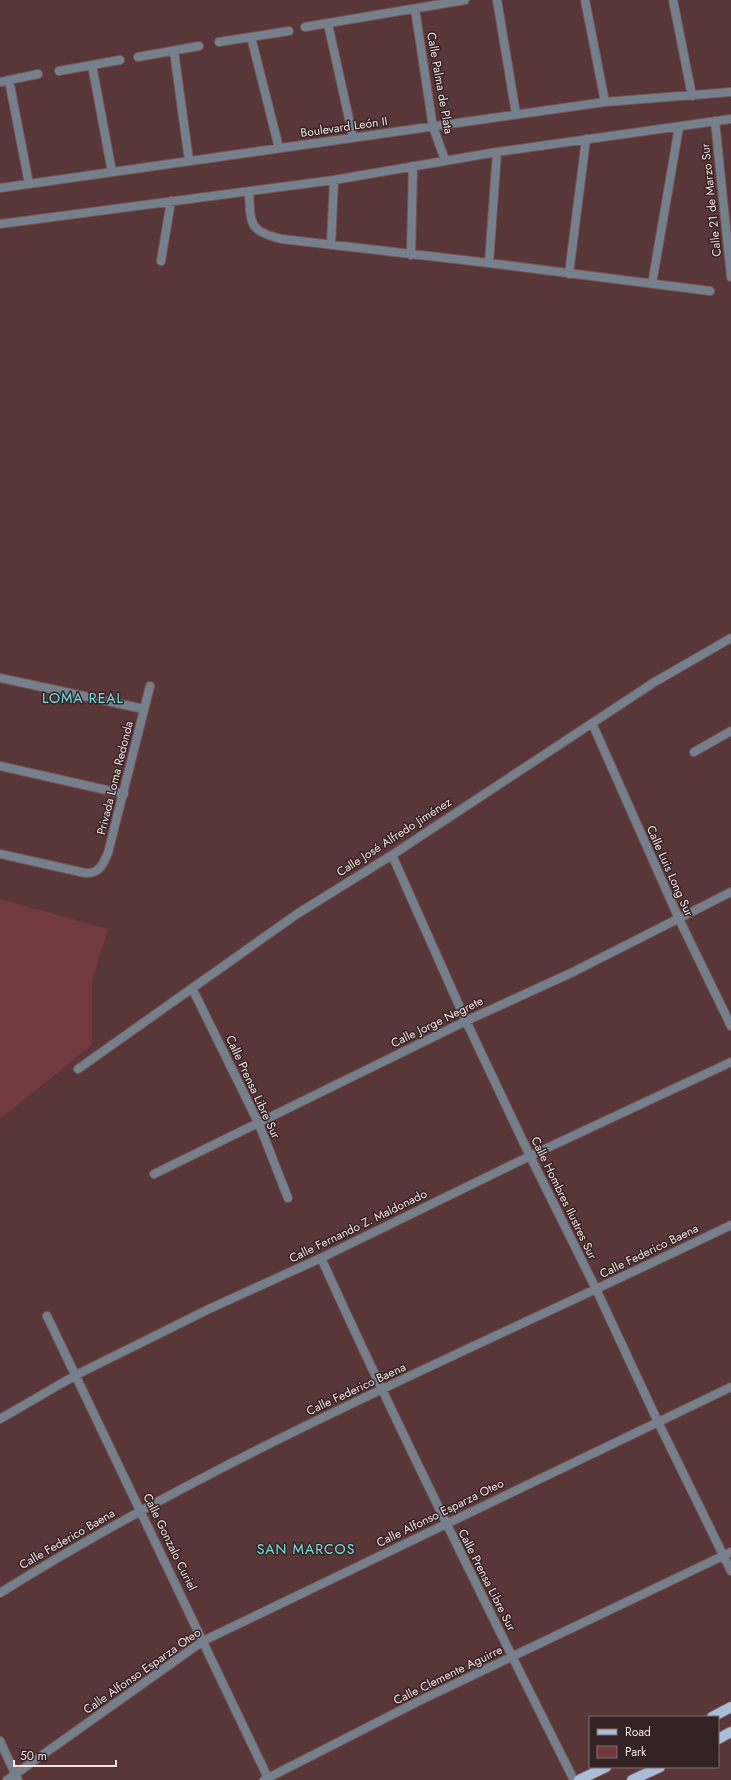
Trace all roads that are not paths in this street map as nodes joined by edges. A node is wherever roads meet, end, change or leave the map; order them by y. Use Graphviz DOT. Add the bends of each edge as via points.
graph roads {
  1 [pos="465,0"];
  2 [pos="497,0"];
  3 [pos="585,0"];
  4 [pos="673,0"];
  5 [pos="415,9"];
  6 [pos="328,24"];
  7 [pos="306,27"];
  8 [pos="290,31"];
  9 [pos="251,37"];
  10 [pos="219,42"];
  11 [pos="199,46"];
  12 [pos="174,51"];
  13 [pos="138,57"];
  14 [pos="120,60"];
  15 [pos="92,65"];
  16 [pos="59,71"];
  17 [pos="38,74"];
  18 [pos="9,80"];
  19 [pos="0,82"];
  20 [pos="731,92"];
  21 [pos="692,96"];
  22 [pos="605,102"];
  23 [pos="516,114"];
  24 [pos="731,119"];
  25 [pos="715,121"];
  26 [pos="433,127"];
  27 [pos="679,127"];
  28 [pos="353,138"];
  29 [pos="586,139"];
  30 [pos="279,148"];
  31 [pos="497,152"];
  32 [pos="445,160"];
  33 [pos="189,161"];
  34 [pos="413,166"];
  35 [pos="112,172"];
  36 [pos="334,180"];
  37 [pos="29,184"];
  38 [pos="0,188"];
  39 [pos="249,191"];
  40 [pos="170,201"];
  41 [pos="0,224"];
  42 [pos="331,245"];
  43 [pos="411,255"];
  44 [pos="161,261"];
  45 [pos="489,263"];
  46 [pos="569,274"];
  47 [pos="731,277"];
  48 [pos="652,284"];
  49 [pos="710,291"];
  50 [pos="731,638"];
  51 [pos="0,678"];
  52 [pos="150,686"];
  53 [pos="144,709"];
  54 [pos="592,723"];
  55 [pos="731,731"];
  56 [pos="694,752"];
  57 [pos="0,766"];
  58 [pos="124,794"];
  59 [pos="0,854"];
  60 [pos="392,855"];
  61 [pos="731,892"];
  62 [pos="678,919"];
  63 [pos="192,988"];
  64 [pos="466,1021"];
  65 [pos="731,1026"];
  66 [pos="731,1062"];
  67 [pos="78,1069"];
  68 [pos="259,1124"];
  69 [pos="530,1156"];
  70 [pos="154,1174"];
  71 [pos="288,1198"];
  72 [pos="731,1225"];
  73 [pos="321,1258"];
  74 [pos="596,1289"];
  75 [pos="47,1316"];
  76 [pos="76,1375"];
  77 [pos="731,1387"];
  78 [pos="381,1390"];
  79 [pos="0,1419"];
  80 [pos="658,1422"];
  81 [pos="140,1510"];
  82 [pos="445,1523"];
  83 [pos="727,1554"];
  84 [pos="731,1571"];
  85 [pos="0,1593"];
  86 [pos="204,1641"];
  87 [pos="512,1657"];
  88 [pos="731,1707"];
  89 [pos="714,1716"];
  90 [pos="731,1732"];
  91 [pos="719,1738"];
  92 [pos="0,1741"];
  93 [pos="604,1768"];
  94 [pos="658,1768"];
  95 [pos="17,1777"];
  96 [pos="267,1779"];
  97 [pos="7,1780"];
  98 [pos="574,1780"];
  99 [pos="579,1780"];
  100 [pos="632,1780"];
  1 -- 5 [label="street"];
  2 -- 23 [label="street"];
  3 -- 22 [label="street"];
  4 -- 21 [label="street"];
  5 -- 6 [label="street"];
  5 -- 26 [label="street, Calle Palma de Plata"];
  6 -- 7 [label="street"];
  6 -- 28 [label="street"];
  8 -- 9 [label="street"];
  9 -- 10 [label="street"];
  9 -- 30 [label="street"];
  11 -- 12 [label="street"];
  12 -- 13 [label="street"];
  12 -- 33 [label="street"];
  14 -- 15 [label="street"];
  15 -- 16 [label="street"];
  15 -- 35 [label="street"];
  17 -- 18 [label="street"];
  18 -- 19 [label="street"];
  18 -- 37 [label="street"];
  20 -- 21 [label="street, Boulevard León II"];
  21 -- 22 [label="street, Boulevard León II"];
  22 -- 23 [label="street, Boulevard León II"];
  23 -- 26 [label="street, Boulevard León II"];
  24 -- 25 [label="street"];
  25 -- 27 [label="street"];
  25 -- 47 [label="street, Calle 21 de Marzo Sur"];
  26 -- 28 [label="street, Boulevard León II"];
  26 -- 32 [label="street, Calle Palma de Plata"];
  27 -- 29 [label="street"];
  27 -- 48 [label="street"];
  28 -- 30 [label="street, Boulevard León II"];
  29 -- 31 [label="street"];
  29 -- 46 [label="street"];
  30 -- 33 [label="street, Boulevard León II"];
  31 -- 32 [label="street"];
  31 -- 45 [label="street"];
  32 -- 34 [label="street"];
  33 -- 35 [label="street, Boulevard León II"];
  34 -- 36 [label="street"];
  34 -- 43 [label="street"];
  35 -- 37 [label="street, Boulevard León II"];
  36 -- 39 [label="street"];
  36 -- 42 [label="street"];
  37 -- 38 [label="street, Boulevard León II"];
  39 -- 40 [label="street"];
  39 -- 42 [label="street" via="252,223 260,233 282,239"];
  40 -- 41 [label="street"];
  40 -- 44 [label="street"];
  42 -- 43 [label="street"];
  43 -- 45 [label="street"];
  45 -- 46 [label="street"];
  46 -- 48 [label="street"];
  48 -- 49 [label="street"];
  50 -- 54 [label="street, Calle José Alfredo Jiménez" via="653,682"];
  51 -- 53 [label="street"];
  52 -- 53 [label="street, Privada Loma Redonda"];
  53 -- 58 [label="street, Privada Loma Redonda"];
  54 -- 60 [label="street, Calle José Alfredo Jiménez"];
  54 -- 62 [label="street, Calle Luis Long Sur"];
  55 -- 56 [label="street"];
  57 -- 58 [label="street"];
  58 -- 59 [label="street, Privada Loma Redonda" via="104,864 93,874"];
  60 -- 63 [label="street, Calle José Alfredo Jiménez" via="297,914"];
  60 -- 64 [label="street, Calle Hombres Ilustres Sur"];
  61 -- 62 [label="street, Calle Jorge Negrete"];
  62 -- 64 [label="street, Calle Jorge Negrete"];
  62 -- 65 [label="street, Calle Luis Long Sur"];
  63 -- 67 [label="street, Calle José Alfredo Jiménez"];
  63 -- 68 [label="street, Calle Prensa Libre Sur"];
  64 -- 68 [label="street, Calle Jorge Negrete"];
  64 -- 69 [label="street, Calle Hombres Ilustres Sur"];
  66 -- 69 [label="street, Calle Fernando Z. Maldonado"];
  68 -- 70 [label="street, Calle Jorge Negrete"];
  68 -- 71 [label="street, Calle Prensa Libre Sur"];
  69 -- 73 [label="street, Calle Fernando Z. Maldonado"];
  69 -- 74 [label="street, Calle Hombres Ilustres Sur"];
  72 -- 74 [label="street, Calle Federico Baena"];
  73 -- 76 [label="street, Calle Fernando Z. Maldonado" via="209,1309"];
  73 -- 78 [label="street, Calle Prensa Libre Sur"];
  74 -- 78 [label="street, Calle Federico Baena"];
  74 -- 80 [label="street, Calle Hombres Ilustres Sur"];
  75 -- 76 [label="street, Calle Gonzalo Curiel"];
  76 -- 79 [label="street, Calle Fernando Z. Maldonado"];
  76 -- 81 [label="street, Calle Gonzalo Curiel"];
  77 -- 80 [label="street, Calle Alfonso Esparza Oteo"];
  78 -- 81 [label="street, Calle Federico Baena"];
  78 -- 82 [label="street, Calle Prensa Libre Sur"];
  80 -- 82 [label="street, Calle Alfonso Esparza Oteo"];
  80 -- 83 [label="street, Calle Hombres Ilustres Sur"];
  81 -- 85 [label="street, Calle Federico Baena"];
  81 -- 86 [label="street, Calle Gonzalo Curiel"];
  82 -- 86 [label="street, Calle Alfonso Esparza Oteo"];
  82 -- 87 [label="street, Calle Prensa Libre Sur"];
  83 -- 84 [label="street, Calle Hombres Ilustres Sur"];
  83 -- 87 [label="street, Calle Clemente Aguirre"];
  86 -- 95 [label="street, Calle Alfonso Esparza Oteo"];
  86 -- 96 [label="street, Calle Gonzalo Curiel"];
  87 -- 96 [label="street, Calle Clemente Aguirre" via="417,1702"];
  87 -- 98 [label="street, Calle Prensa Libre Sur"];
  88 -- 89 [label="main road"];
  90 -- 91 [label="main road"];
  92 -- 95 [label="street"];
  93 -- 99 [label="main road"];
  94 -- 100 [label="main road"];
  95 -- 97 [label="street, Calle Alfonso Esparza Oteo"];
}
